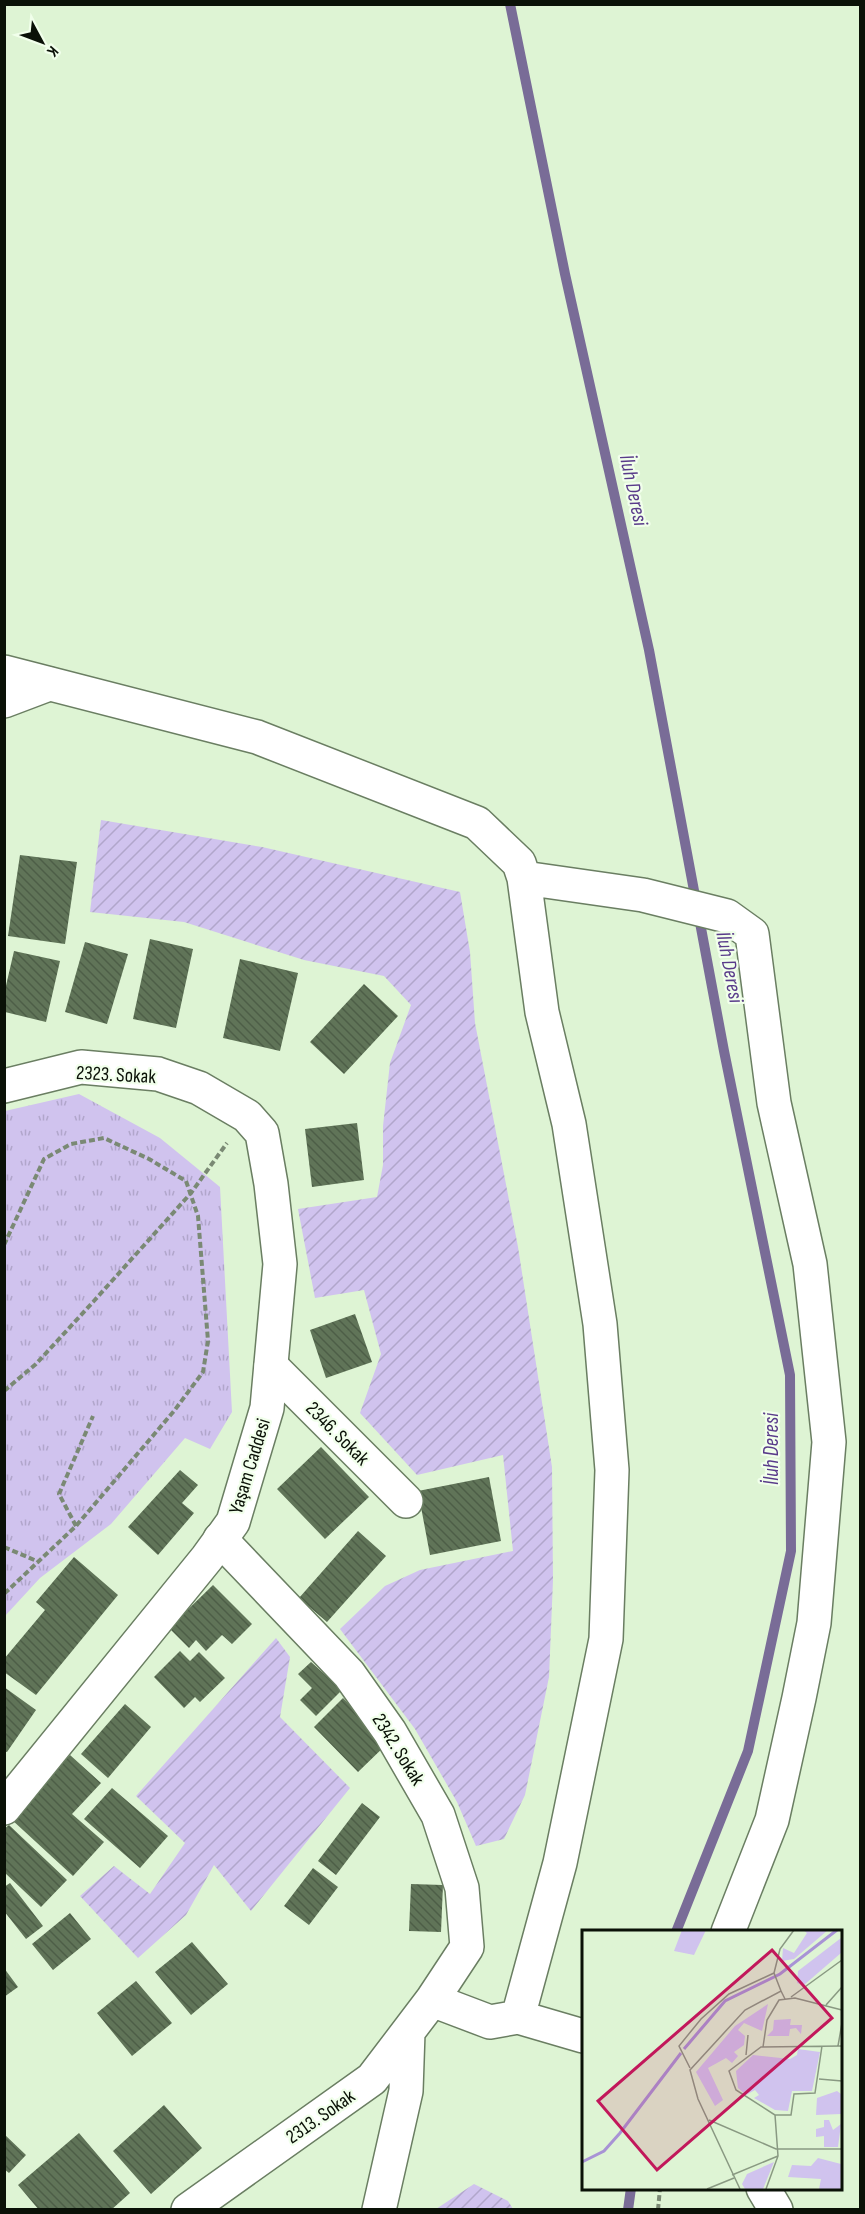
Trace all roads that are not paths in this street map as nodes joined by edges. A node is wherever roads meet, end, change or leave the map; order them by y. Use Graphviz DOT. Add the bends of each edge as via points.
graph roads {
  1 [pos="4,672"];
  2 [pos="49,684"];
  3 [pos="4,701"];
  4 [pos="524,878"];
  5 [pos="4,1086"];
  6 [pos="235,1109"];
  7 [pos="271,1366"];
  8 [pos="406,1501"];
  9 [pos="220,1539"];
  10 [pos="4,1808"];
  11 [pos="729,1930"];
  12 [pos="432,2000"];
  13 [pos="518,2017"];
  14 [pos="408,2032"];
  15 [pos="582,2036"];
  16 [pos="763,2190"];
  17 [pos="188,2210"];
  18 [pos="379,2210"];
  19 [pos="776,2210"];
  1 -- 2 [label="street"];
  2 -- 3 [label="street"];
  2 -- 4 [label="street" via="257,737 477,823 519,863"];
  4 -- 11 [label="street" via="643,895 727,916 752,934 774,1103 810,1264 829,1442 814,1623 801,1687 772,1820"];
  4 -- 13 [label="street" via="542,1012 569,1124 600,1324 612,1470 606,1639 560,1863"];
  5 -- 6 [label="street, 2323. Sokak" via="81,1067 158,1074 199,1088"];
  6 -- 7 [label="street, Yaşam Caddesi" via="262,1133 271,1184 280,1264"];
  7 -- 8 [label="street, 2346. Sokak"];
  7 -- 9 [label="street, Yaşam Caddesi" via="267,1408 233,1522"];
  9 -- 10 [label="street, Yaşam Caddesi"];
  9 -- 12 [label="street, 2342. Sokak" via="349,1674 390,1732 438,1815 462,1888 467,1947"];
  12 -- 13 [label="street" via="490,2022"];
  12 -- 14 [label="street, 2313. Sokak"];
  13 -- 15 [label="street"];
  14 -- 17 [label="street, 2313. Sokak" via="372,2079"];
  14 -- 18 [label="street" via="406,2091"];
  16 -- 19 [label="street"];
}
